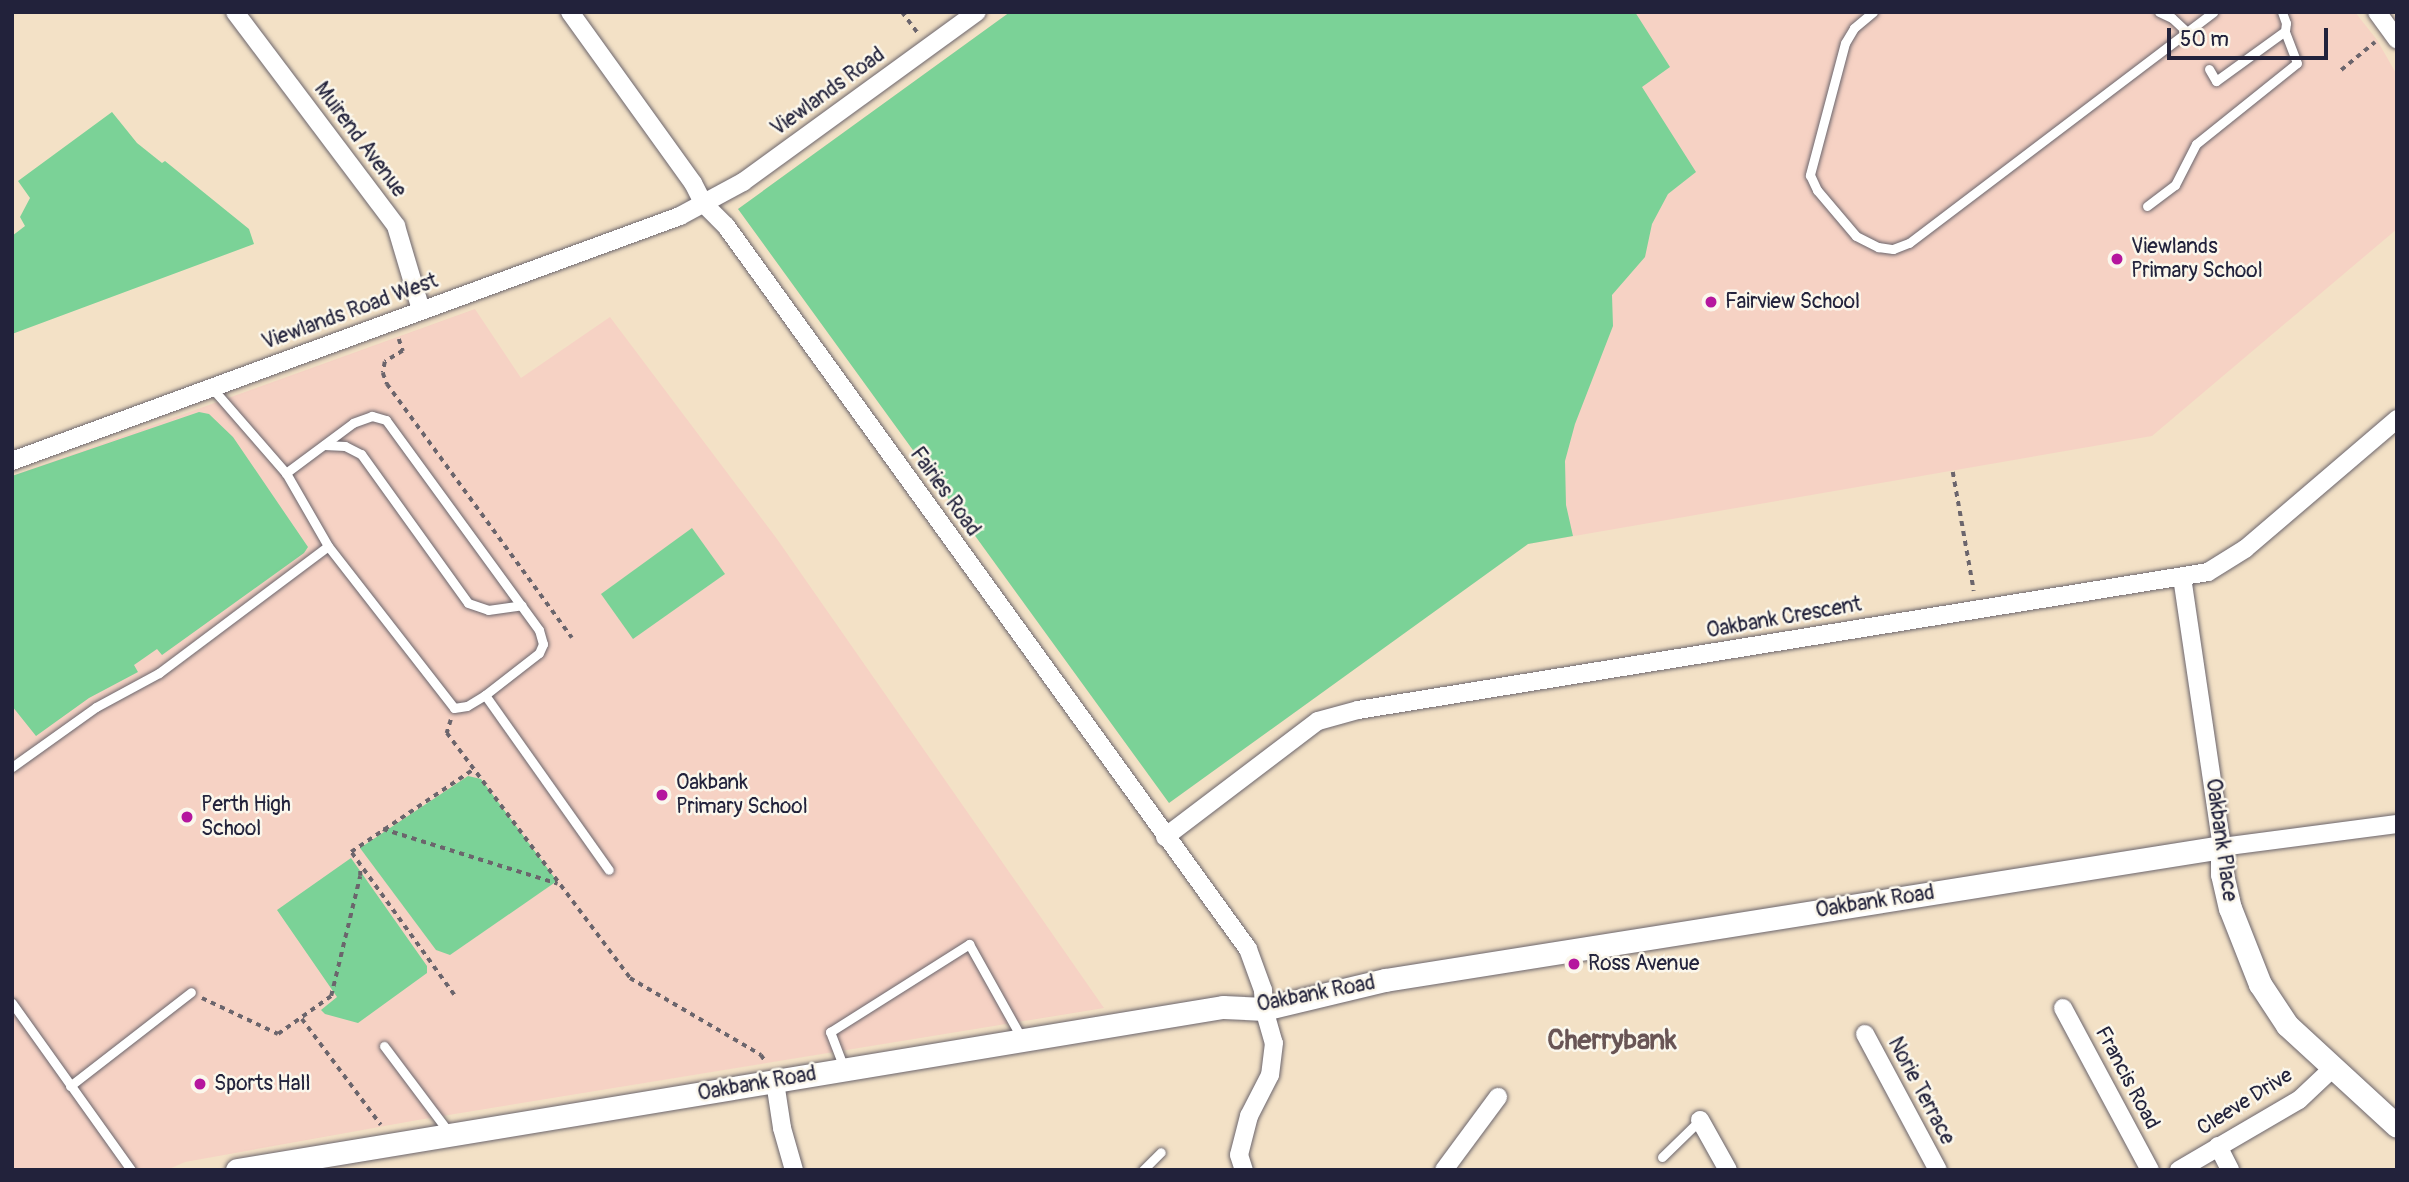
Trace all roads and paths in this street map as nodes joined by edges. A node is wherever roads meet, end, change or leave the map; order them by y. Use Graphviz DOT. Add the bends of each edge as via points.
graph roads {
  1 [pos="235,12"];
  2 [pos="570,12"];
  3 [pos="902,12"];
  4 [pos="977,12"];
  5 [pos="1873,12"];
  6 [pos="2160,12"];
  7 [pos="2213,12"];
  8 [pos="2282,12"];
  9 [pos="2377,12"];
  10 [pos="2186,31"];
  11 [pos="2285,31"];
  12 [pos="2393,35"];
  13 [pos="931,46"];
  14 [pos="2209,69"];
  15 [pos="2341,69"];
  16 [pos="702,203"];
  17 [pos="2147,206"];
  18 [pos="421,310"];
  19 [pos="393,320"];
  20 [pos="211,386"];
  21 [pos="2397,419"];
  22 [pos="324,445"];
  23 [pos="12,461"];
  24 [pos="286,472"];
  25 [pos="1953,472"];
  26 [pos="328,546"];
  27 [pos="2182,578"];
  28 [pos="522,605"];
  29 [pos="1977,610"];
  30 [pos="572,638"];
  31 [pos="485,695"];
  32 [pos="454,708"];
  33 [pos="12,767"];
  34 [pos="474,768"];
  35 [pos="2397,824"];
  36 [pos="383,829"];
  37 [pos="1165,837"];
  38 [pos="2222,847"];
  39 [pos="359,863"];
  40 [pos="610,870"];
  41 [pos="560,885"];
  42 [pos="191,992"];
  43 [pos="454,995"];
  44 [pos="12,1003"];
  45 [pos="2063,1008"];
  46 [pos="1264,1009"];
  47 [pos="302,1019"];
  48 [pos="1865,1034"];
  49 [pos="1021,1038"];
  50 [pos="384,1046"];
  51 [pos="844,1068"];
  52 [pos="2333,1068"];
  53 [pos="775,1082"];
  54 [pos="70,1086"];
  55 [pos="1498,1097"];
  56 [pos="1700,1120"];
  57 [pos="2397,1126"];
  58 [pos="451,1135"];
  59 [pos="389,1143"];
  60 [pos="2218,1146"];
  61 [pos="1161,1152"];
  62 [pos="1662,1157"];
  63 [pos="319,1162"];
  64 [pos="131,1170"];
  65 [pos="237,1170"];
  66 [pos="794,1170"];
  67 [pos="1143,1170"];
  68 [pos="1244,1170"];
  69 [pos="1444,1170"];
  70 [pos="1728,1170"];
  71 [pos="1938,1170"];
  72 [pos="2150,1170"];
  73 [pos="2179,1170"];
  74 [pos="2230,1170"];
  1 -- 18 [label="street, Muirend Avenue" via="396,226"];
  2 -- 16 [label="street, Fairies Road" via="693,183"];
  3 -- 13 [label="path"];
  4 -- 13 [label="street, Viewlands Road"];
  5 -- 10 [label="lane" via="1845,43 1810,175 1856,236 1893,249 1909,243"];
  6 -- 10 [label="lane"];
  7 -- 10 [label="lane"];
  8 -- 11 [label="lane"];
  9 -- 12 [label="street"];
  11 -- 14 [label="lane" via="2218,83"];
  11 -- 17 [label="lane" via="2297,63 2196,144 2175,185"];
  12 -- 15 [label="path"];
  13 -- 16 [label="street, Viewlands Road" via="743,182"];
  16 -- 18 [label="street, Viewlands Road West" via="619,240"];
  16 -- 37 [label="street, Fairies Road" via="734,238"];
  18 -- 19 [label="street, Viewlands Road West"];
  19 -- 20 [label="street, Viewlands Road West"];
  19 -- 30 [label="path" via="403,351 385,362 387,384"];
  20 -- 23 [label="street, Viewlands Road West"];
  20 -- 24 [label="lane"];
  21 -- 27 [label="street, Oakbank Crescent" via="2245,549 2208,572"];
  22 -- 24 [label="lane"];
  22 -- 28 [label="lane" via="345,446 361,454 468,603 488,610"];
  22 -- 28 [label="lane" via="362,419 386,420"];
  24 -- 26 [label="lane"];
  25 -- 29 [label="path"];
  26 -- 32 [label="lane"];
  26 -- 33 [label="lane" via="159,673 103,702"];
  27 -- 29 [label="street, Oakbank Crescent"];
  27 -- 38 [label="street, Oakbank Place"];
  28 -- 31 [label="lane" via="542,637 539,653"];
  29 -- 37 [label="street, Oakbank Crescent" via="1358,710 1318,721"];
  31 -- 32 [label="lane"];
  31 -- 40 [label="lane"];
  32 -- 34 [label="path" via="447,733"];
  34 -- 36 [label="path"];
  34 -- 41 [label="path"];
  35 -- 38 [label="street, Oakbank Road"];
  36 -- 39 [label="path" via="351,852"];
  36 -- 41 [label="path"];
  37 -- 46 [label="street, Fairies Road" via="1248,949 1263,990"];
  38 -- 46 [label="street, Oakbank Road" via="1385,980"];
  38 -- 52 [label="street, Oakbank Place" via="2222,874 2230,908 2260,984 2287,1025"];
  39 -- 43 [label="path"];
  39 -- 47 [label="path" via="360,876 331,996"];
  41 -- 53 [label="path" via="630,978 761,1055"];
  42 -- 47 [label="path" via="278,1034"];
  42 -- 54 [label="lane"];
  44 -- 54 [label="lane"];
  45 -- 72 [label="street, Francis Road"];
  46 -- 49 [label="street, Oakbank Road" via="1223,1007"];
  46 -- 68 [label="street" via="1274,1043 1270,1075 1249,1116 1239,1155"];
  47 -- 59 [label="path" via="379,1122"];
  48 -- 71 [label="street, Norie Terrace"];
  49 -- 51 [label="street, Oakbank Road"];
  49 -- 51 [label="lane" via="969,944 830,1032"];
  50 -- 58 [label="lane"];
  51 -- 53 [label="street, Oakbank Road"];
  52 -- 57 [label="street, Oakbank Place"];
  52 -- 60 [label="street, Cleeve Drive" via="2299,1100"];
  53 -- 58 [label="street, Oakbank Road"];
  53 -- 66 [label="street"];
  54 -- 64 [label="lane"];
  55 -- 69 [label="street"];
  56 -- 62 [label="lane"];
  56 -- 70 [label="street"];
  58 -- 59 [label="street, Oakbank Road"];
  59 -- 63 [label="street, Oakbank Road"];
  60 -- 73 [label="street, Cleeve Drive"];
  60 -- 74 [label="street"];
  61 -- 67 [label="lane"];
  63 -- 65 [label="street, Oakbank Road"];
}
